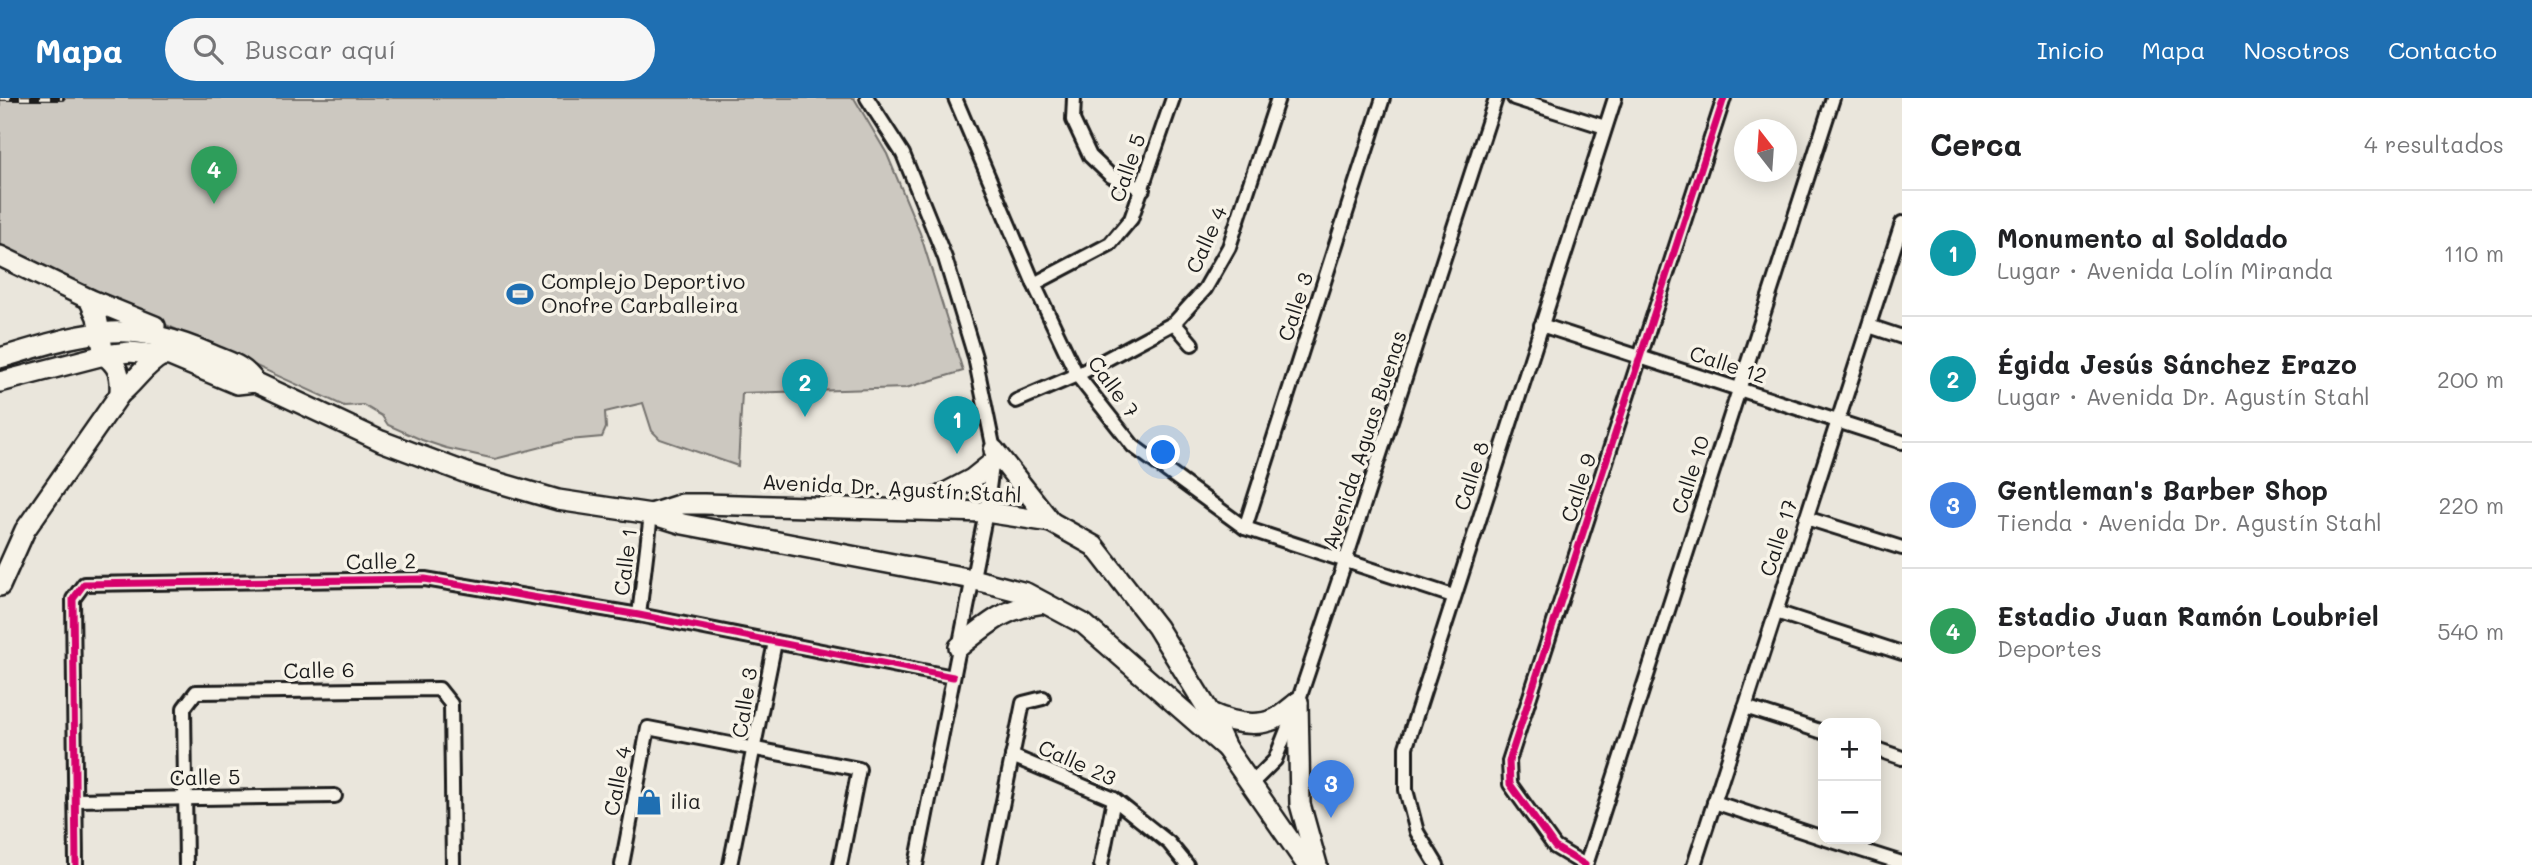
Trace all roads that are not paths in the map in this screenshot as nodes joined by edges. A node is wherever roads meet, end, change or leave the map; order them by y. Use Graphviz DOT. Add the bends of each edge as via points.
graph roads {
  1 [pos="867,98"];
  2 [pos="955,98"];
  3 [pos="1074,98"];
  4 [pos="1173,98"];
  5 [pos="1278,98"];
  6 [pos="1383,98"];
  7 [pos="1496,98"];
  8 [pos="1514,98"];
  9 [pos="1615,98"];
  10 [pos="1724,98"];
  11 [pos="1833,98"];
  12 [pos="1605,127"];
  13 [pos="1143,189"];
  14 [pos="1902,223"];
  15 [pos="0,256"];
  16 [pos="1034,284"];
  17 [pos="89,299"];
  18 [pos="1174,323"];
  19 [pos="1541,325"];
  20 [pos="1869,326"];
  21 [pos="98,332"];
  22 [pos="1902,337"];
  23 [pos="1192,344"];
  24 [pos="164,346"];
  25 [pos="104,355"];
  26 [pos="1640,357"];
  27 [pos="0,358"];
  28 [pos="1077,375"];
  29 [pos="2,382"];
  30 [pos="1738,389"];
  31 [pos="120,394"];
  32 [pos="1016,401"];
  33 [pos="1837,422"];
  34 [pos="1902,442"];
  35 [pos="993,457"];
  36 [pos="911,510"];
  37 [pos="986,512"];
  38 [pos="651,514"];
  39 [pos="1806,518"];
  40 [pos="1051,522"];
  41 [pos="1245,528"];
  42 [pos="1902,548"];
  43 [pos="1345,562"];
  44 [pos="972,579"];
  45 [pos="0,586"];
  46 [pos="1453,596"];
  47 [pos="1044,603"];
  48 [pos="1776,612"];
  49 [pos="639,615"];
  50 [pos="775,642"];
  51 [pos="959,647"];
  52 [pos="1902,653"];
  53 [pos="1121,656"];
  54 [pos="1181,666"];
  55 [pos="953,677"];
  56 [pos="1043,698"];
  57 [pos="1298,702"];
  58 [pos="1745,707"];
  59 [pos="1210,713"];
  60 [pos="1818,730"];
  61 [pos="1226,748"];
  62 [pos="754,749"];
  63 [pos="1881,751"];
  64 [pos="1013,756"];
  65 [pos="1902,758"];
  66 [pos="1252,783"];
  67 [pos="335,796"];
  68 [pos="185,798"];
  69 [pos="1114,799"];
  70 [pos="75,800"];
  71 [pos="1714,803"];
  72 [pos="1818,836"];
  73 [pos="1843,844"];
  74 [pos="1902,863"];
  75 [pos="76,865"];
  76 [pos="186,865"];
  77 [pos="453,865"];
  78 [pos="622,865"];
  79 [pos="730,865"];
  80 [pos="840,865"];
  81 [pos="916,865"];
  82 [pos="990,865"];
  83 [pos="1101,865"];
  84 [pos="1186,865"];
  85 [pos="1307,865"];
  86 [pos="1317,865"];
  87 [pos="1437,865"];
  88 [pos="1586,865"];
  89 [pos="1694,865"];
  1 -- 35 [label="street" via="903,154 945,258 975,358"];
  2 -- 16 [label="street, Calle 7"];
  3 -- 13 [label="street" via="1073,120 1090,156 1111,176"];
  4 -- 13 [label="street, Calle 5"];
  5 -- 18 [label="street, Calle 4" via="1229,247 1205,289"];
  6 -- 41 [label="street, Calle 3"];
  7 -- 43 [label="street, Avenida Aguas Buenas"];
  8 -- 12 [label="street"];
  9 -- 12 [label="street, Calle 8"];
  10 -- 26 [label="street, Calle 9"];
  11 -- 30 [label="street, Calle 10"];
  12 -- 19 [label="street, Calle 8"];
  13 -- 16 [label="street, Calle 5" via="1131,219 1110,244"];
  14 -- 20 [label="street, Calle 17"];
  15 -- 17 [label="highway"];
  16 -- 28 [label="street, Calle 7"];
  17 -- 21 [label="highway"];
  17 -- 24 [label="highway" via="156,326"];
  18 -- 23 [label="street"];
  18 -- 28 [label="street, Calle 4"];
  19 -- 26 [label="street, Calle 12"];
  19 -- 46 [label="street, Calle 8"];
  20 -- 22 [label="street"];
  20 -- 33 [label="street, Calle 17"];
  21 -- 24 [label="highway, Avenida Dr. Agustín Stahl" via="131,331"];
  21 -- 25 [label="highway"];
  21 -- 27 [label="highway, Avenida Dr. Agustín Stahl"];
  24 -- 25 [label="highway, Avenida Dr. Agustín Stahl"];
  24 -- 31 [label="highway"];
  24 -- 38 [label="highway, Avenida Dr. Agustín Stahl" via="246,369 255,382 380,441 472,475 558,500"];
  25 -- 29 [label="highway, Avenida Dr. Agustín Stahl"];
  25 -- 31 [label="highway" via="119,371"];
  26 -- 30 [label="street, Calle 12"];
  26 -- 88 [label="street, Calle 9" via="1509,761 1510,784 1555,847"];
  28 -- 32 [label="street, Calle 4"];
  28 -- 41 [label="street, Calle 7" via="1133,446"];
  30 -- 33 [label="street, Calle 12"];
  30 -- 88 [label="street, Calle 10"];
  31 -- 45 [label="highway" via="25,530"];
  33 -- 34 [label="street, Calle 12"];
  33 -- 39 [label="street, Calle 17"];
  35 -- 36 [label="highway" via="972,479"];
  35 -- 37 [label="street"];
  35 -- 40 [label="highway"];
  36 -- 37 [label="highway, Avenida Dr. Agustín Stahl"];
  36 -- 38 [label="highway, Avenida Dr. Agustín Stahl" via="704,504"];
  37 -- 40 [label="highway, Avenida Dr. Agustín Stahl"];
  37 -- 44 [label="street"];
  38 -- 44 [label="highway, Avenida Dr. Agustín Stahl"];
  38 -- 49 [label="street, Calle 1"];
  39 -- 42 [label="street"];
  39 -- 48 [label="street, Calle 17"];
  40 -- 54 [label="highway, Avenida Dr. Agustín Stahl" via="1094,546"];
  41 -- 43 [label="street, Calle 7"];
  43 -- 46 [label="street, Calle 7"];
  43 -- 57 [label="street, Avenida Aguas Buenas"];
  44 -- 47 [label="highway, Avenida Dr. Agustín Stahl" via="1026,593"];
  44 -- 51 [label="street"];
  46 -- 87 [label="street, Calle 8" via="1406,747 1406,790 1417,832"];
  47 -- 51 [label="highway" via="1019,606 992,620"];
  47 -- 53 [label="highway, Avenida Dr. Agustín Stahl" via="1084,624"];
  48 -- 52 [label="street"];
  48 -- 58 [label="street, Calle 17"];
  49 -- 50 [label="street, Calle 2"];
  49 -- 70 [label="street, Calle 2" via="425,579 84,584 73,599"];
  50 -- 55 [label="street, Calle 2"];
  50 -- 62 [label="street, Calle 3"];
  51 -- 55 [label="street"];
  53 -- 54 [label="highway" via="1164,676"];
  53 -- 61 [label="highway, Avenida Dr. Agustín Stahl"];
  54 -- 59 [label="highway, Avenida Dr. Agustín Stahl"];
  55 -- 81 [label="street"];
  56 -- 64 [label="street, Calle 23" via="1023,704"];
  57 -- 59 [label="highway" via="1275,719 1252,723 1231,723"];
  57 -- 66 [label="street, Avenida Aguas Buenas" via="1275,760"];
  57 -- 86 [label="highway" via="1300,804"];
  58 -- 60 [label="street"];
  58 -- 71 [label="street, Calle 17"];
  59 -- 61 [label="highway, Avenida Dr. Agustín Stahl"];
  61 -- 66 [label="highway, Avenida Dr. Agustín Stahl"];
  62 -- 78 [label="street, Calle 4" via="648,728"];
  62 -- 79 [label="street"];
  62 -- 80 [label="street, Calle 3" via="859,769"];
  63 -- 65 [label="street"];
  64 -- 69 [label="street, Calle 23"];
  64 -- 82 [label="street, Calle 23"];
  66 -- 85 [label="highway, Avenida Dr. Agustín Stahl"];
  67 -- 68 [label="street, Calle 5"];
  68 -- 70 [label="street, Calle 5"];
  68 -- 76 [label="street, Calle 6"];
  68 -- 77 [label="street, Calle 6" via="184,708 196,692 439,689 451,704"];
  69 -- 83 [label="street"];
  69 -- 84 [label="street, Calle 23" via="1169,843"];
  70 -- 75 [label="street, Calle 2"];
  71 -- 72 [label="street"];
  71 -- 89 [label="street, Calle 17"];
  73 -- 74 [label="street"];
}
